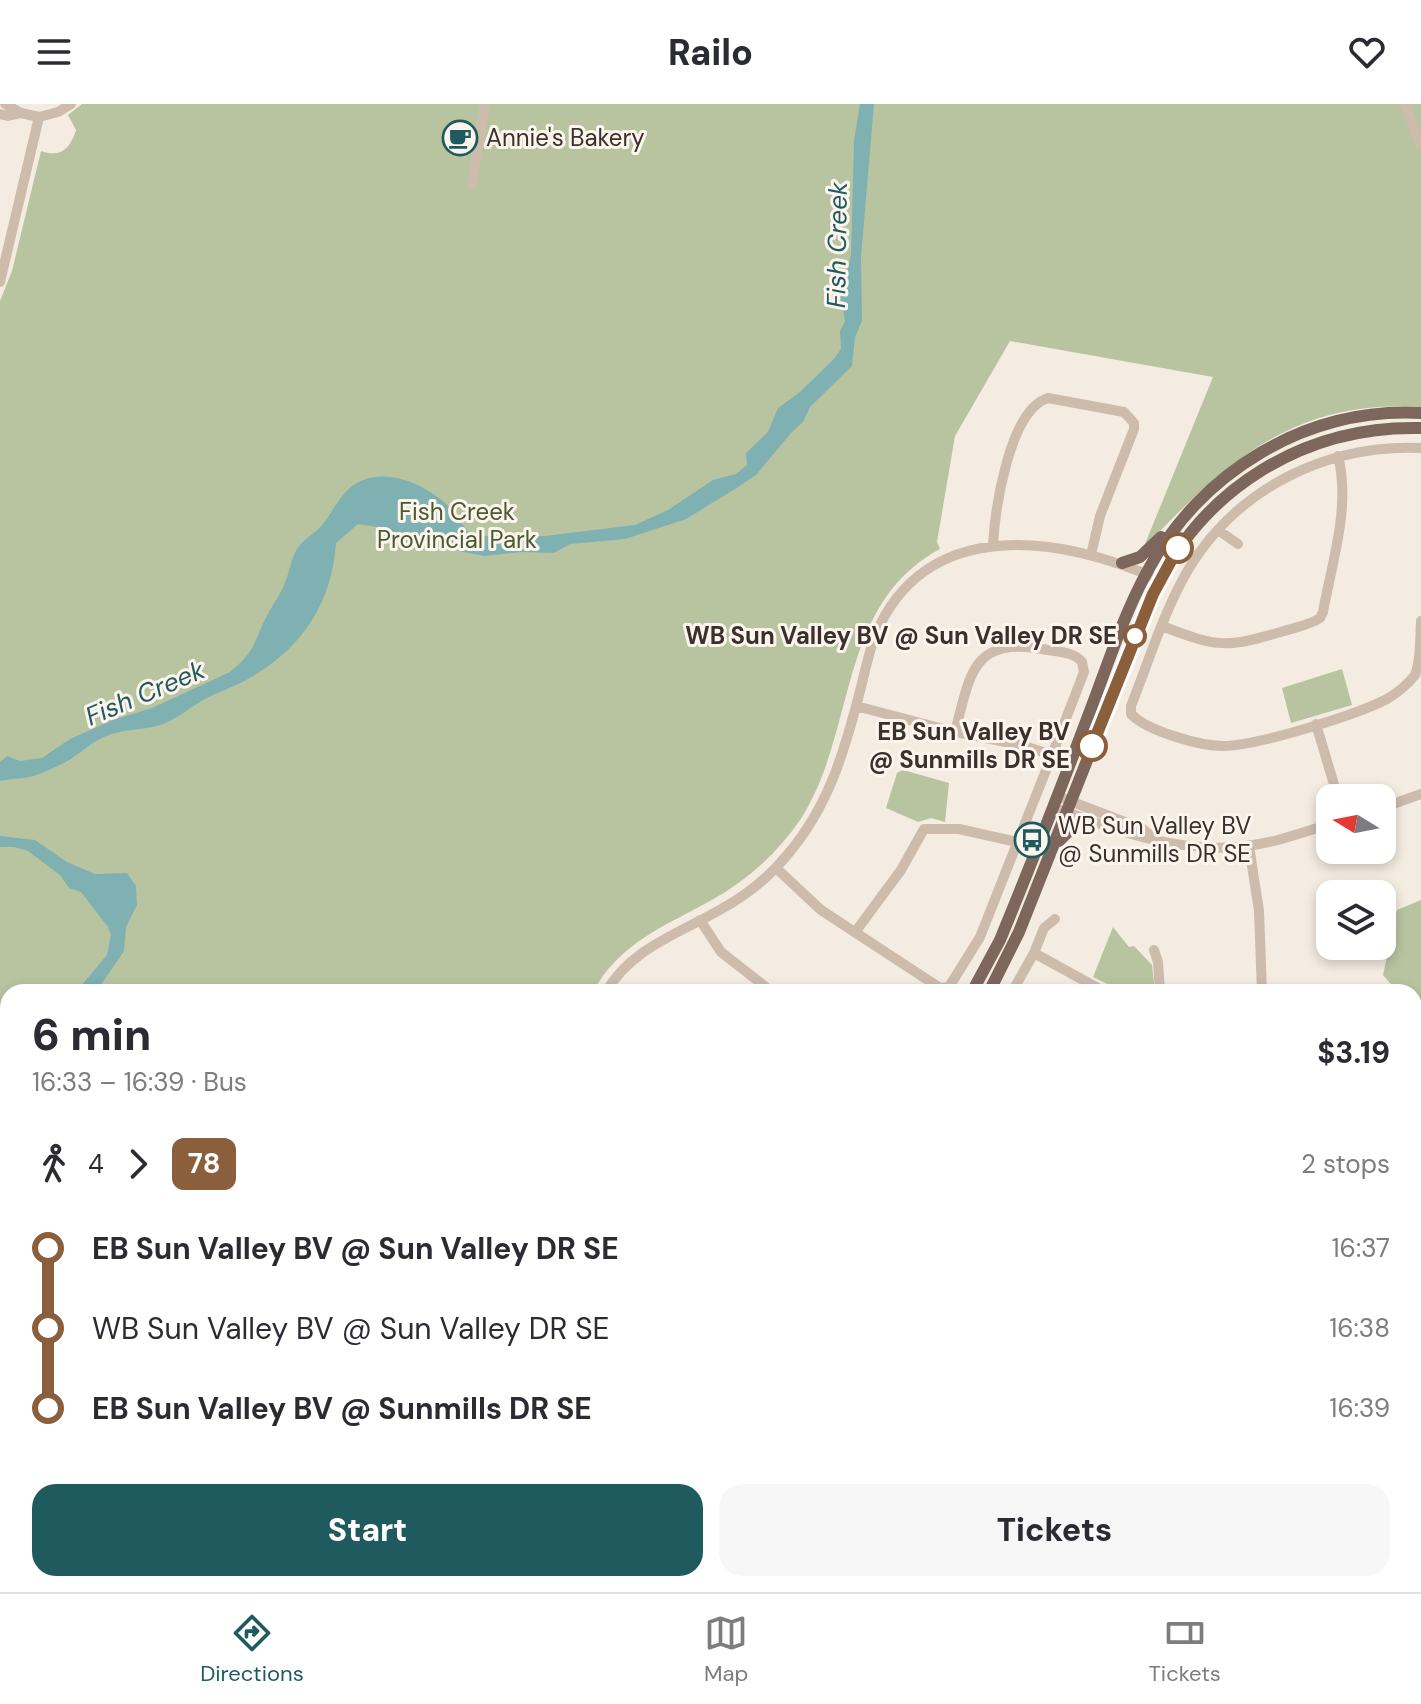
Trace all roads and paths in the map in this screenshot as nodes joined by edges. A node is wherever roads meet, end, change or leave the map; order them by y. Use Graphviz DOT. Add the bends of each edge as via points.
graph roads {
  1 [pos="5,104"];
  2 [pos="71,104"];
  3 [pos="485,104"];
  4 [pos="1405,104"];
  5 [pos="21,113"];
  6 [pos="0,114"];
  7 [pos="39,117"];
  8 [pos="1421,145"];
  9 [pos="472,184"];
  10 [pos="0,282"];
  11 [pos="1421,413"];
  12 [pos="1421,428"];
  13 [pos="1421,448"];
  14 [pos="1338,456"];
  15 [pos="1176,525"];
  16 [pos="1218,530"];
  17 [pos="1238,544"];
  18 [pos="993,545"];
  19 [pos="1091,555"];
  20 [pos="1122,563"];
  21 [pos="1146,573"];
  22 [pos="1160,580"];
  23 [pos="1421,621"];
  24 [pos="1162,626"];
  25 [pos="856,706"];
  26 [pos="1316,724"];
  27 [pos="955,732"];
  28 [pos="1052,755"];
  29 [pos="1334,784"];
  30 [pos="1421,794"];
  31 [pos="1055,801"];
  32 [pos="1396,803"];
  33 [pos="1069,806"];
  34 [pos="1090,821"];
  35 [pos="1316,828"];
  36 [pos="1155,839"];
  37 [pos="1017,842"];
  38 [pos="1249,846"];
  39 [pos="1052,850"];
  40 [pos="776,868"];
  41 [pos="1055,919"];
  42 [pos="700,920"];
  43 [pos="856,931"];
  44 [pos="1154,950"];
  45 [pos="1034,953"];
  46 [pos="611,984"];
  47 [pos="761,984"];
  48 [pos="934,984"];
  49 [pos="951,984"];
  50 [pos="976,984"];
  51 [pos="993,984"];
  52 [pos="1017,984"];
  53 [pos="1090,984"];
  54 [pos="1159,984"];
  55 [pos="1262,984"];
  1 -- 5 [label="street"];
  2 -- 7 [label="street"];
  3 -- 9 [label="street"];
  4 -- 8 [label="street"];
  5 -- 6 [label="street"];
  5 -- 7 [label="street"];
  7 -- 10 [label="street"];
  11 -- 15 [label="main road" via="1349,419 1278,443 1221,480"];
  12 -- 22 [label="main road" via="1348,434 1297,450 1266,467 1208,511"];
  13 -- 14 [label="street"];
  14 -- 16 [label="street" via="1268,488"];
  14 -- 24 [label="street" via="1343,497 1320,618 1228,645"];
  15 -- 20 [label="main road" via="1140,557"];
  15 -- 21 [label="main road"];
  16 -- 17 [label="street"];
  16 -- 24 [label="street" via="1190,568"];
  18 -- 19 [label="street" via="1032,544"];
  18 -- 19 [label="street" via="1011,449 1038,402 1048,398 1124,412 1134,423"];
  18 -- 25 [label="street" via="950,557 905,590 875,636"];
  19 -- 20 [label="street"];
  20 -- 21 [label="street"];
  21 -- 22 [label="street"];
  21 -- 31 [label="main road"];
  22 -- 33 [label="main road"];
  23 -- 26 [label="street" via="1421,658 1413,678 1388,698"];
  24 -- 26 [label="street" via="1131,706 1137,720 1197,742 1226,746"];
  25 -- 27 [label="street"];
  25 -- 40 [label="street" via="827,797"];
  26 -- 29 [label="street"];
  27 -- 28 [label="street"];
  27 -- 28 [label="street" via="970,678 990,654 1019,646 1071,654 1082,662 1084,672"];
  28 -- 37 [label="street"];
  30 -- 32 [label="street"];
  31 -- 33 [label="street"];
  31 -- 50 [label="main road" via="1000,940"];
  33 -- 34 [label="street"];
  33 -- 36 [label="street" via="1143,829"];
  33 -- 39 [label="main road"];
  34 -- 36 [label="street"];
  34 -- 39 [label="main road" via="1076,824"];
  35 -- 38 [label="street"];
  36 -- 38 [label="street"];
  37 -- 43 [label="street" via="926,827"];
  37 -- 49 [label="street" via="980,937"];
  38 -- 55 [label="street"];
  39 -- 51 [label="main road"];
  40 -- 42 [label="street" via="734,902"];
  40 -- 43 [label="street" via="821,910"];
  41 -- 45 [label="street" via="1044,928"];
  42 -- 46 [label="street" via="639,955"];
  42 -- 47 [label="street" via="730,961"];
  43 -- 48 [label="street"];
  44 -- 54 [label="street"];
  45 -- 52 [label="street"];
  45 -- 53 [label="street"];
}
